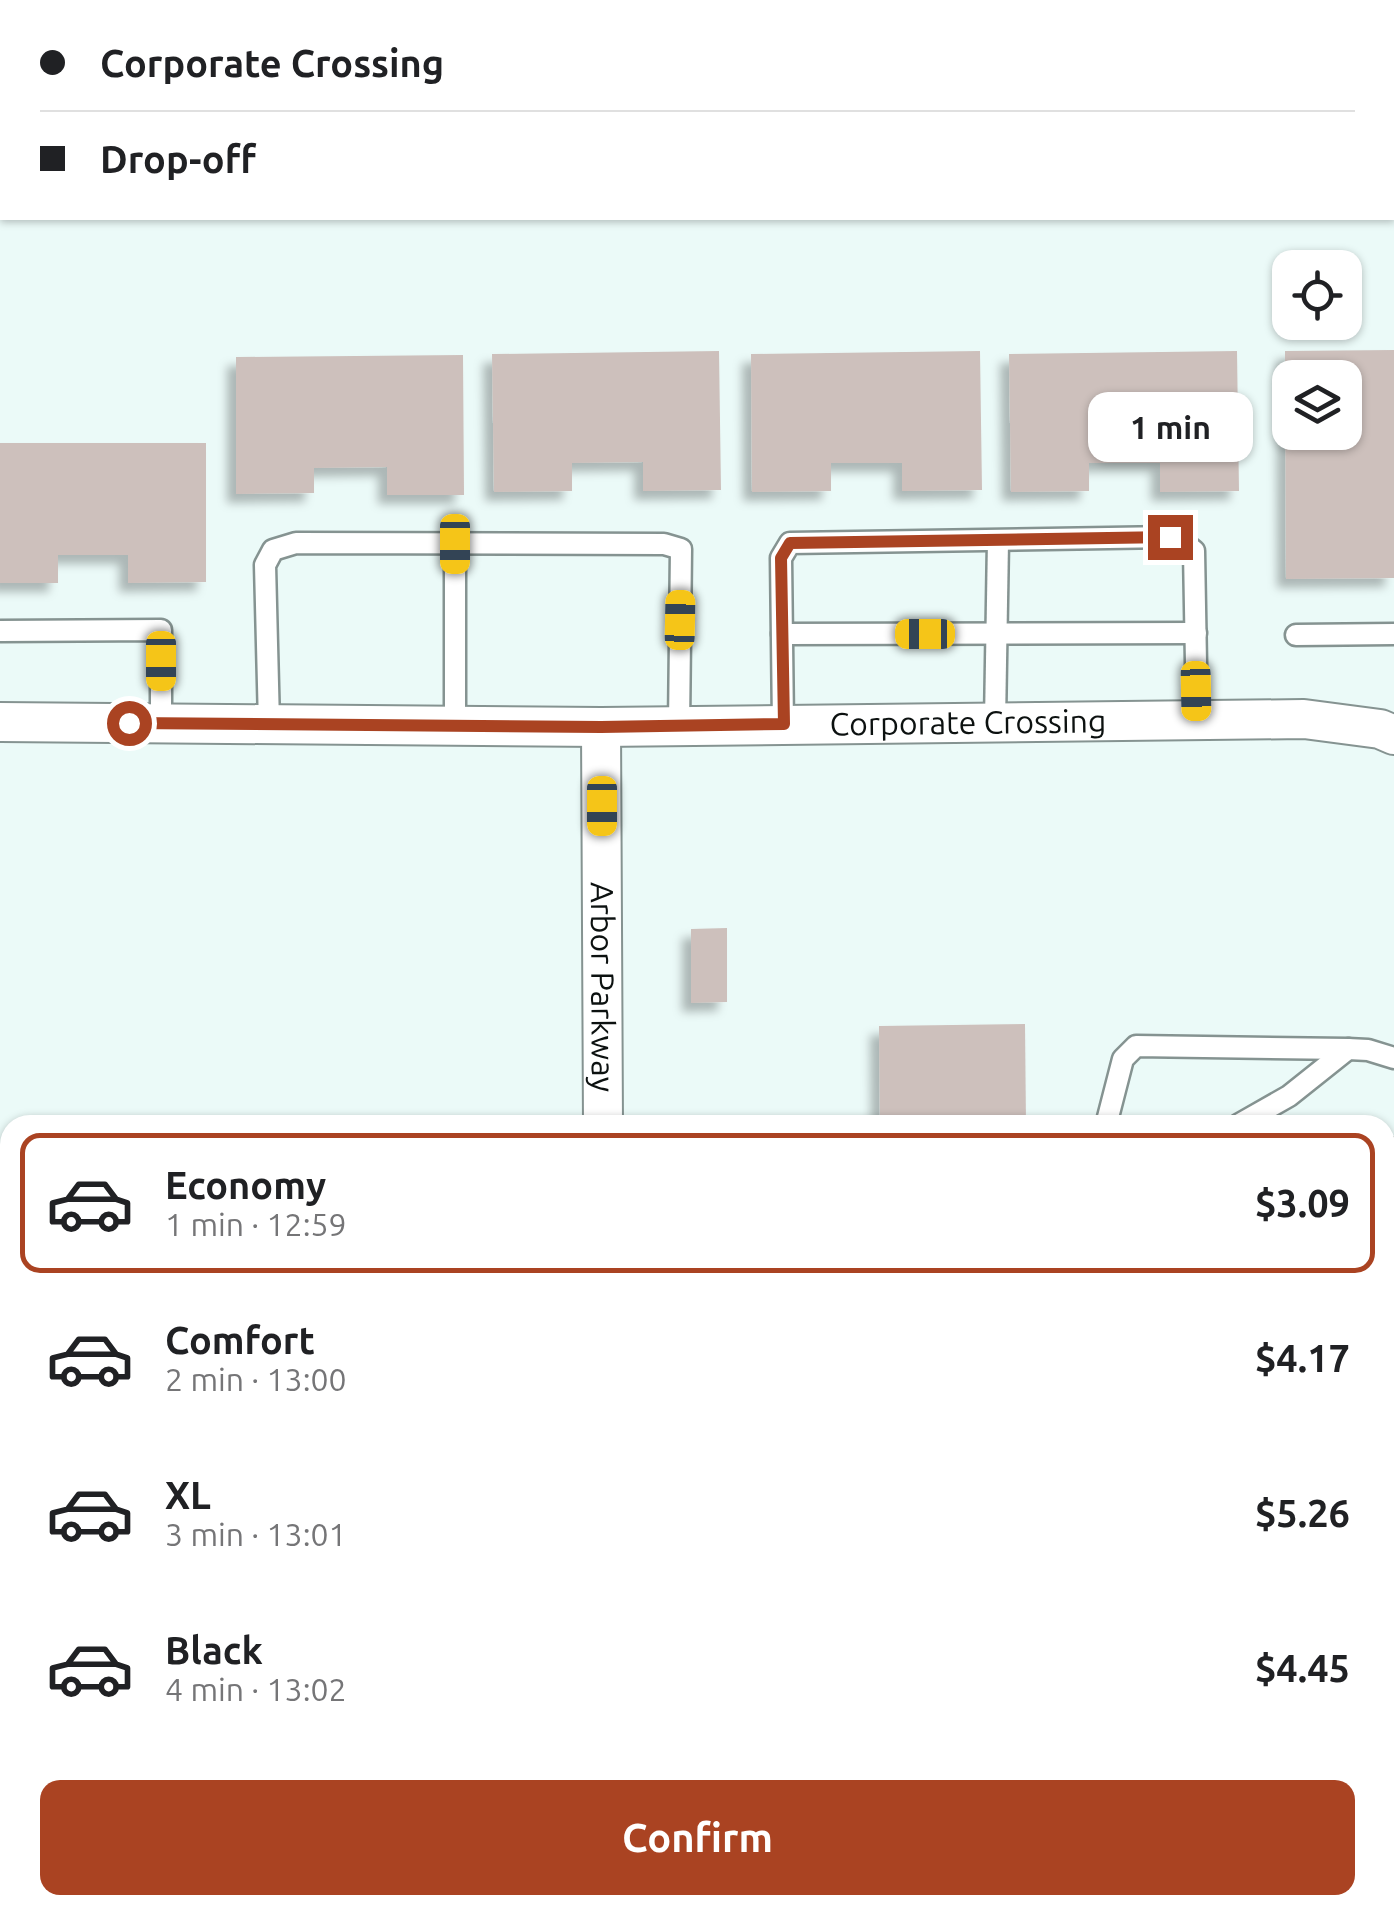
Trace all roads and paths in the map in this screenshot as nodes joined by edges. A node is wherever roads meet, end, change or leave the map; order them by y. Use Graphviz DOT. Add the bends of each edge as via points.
graph roads {
  1 [pos="998,540"];
  2 [pos="455,544"];
  3 [pos="0,631"];
  4 [pos="1196,633"];
  5 [pos="782,634"];
  6 [pos="997,634"];
  7 [pos="1394,634"];
  8 [pos="1296,635"];
  9 [pos="1197,720"];
  10 [pos="0,722"];
  11 [pos="995,722"];
  12 [pos="161,723"];
  13 [pos="268,724"];
  14 [pos="784,724"];
  15 [pos="455,726"];
  16 [pos="678,726"];
  17 [pos="601,727"];
  18 [pos="1394,735"];
  19 [pos="1348,1048"];
  20 [pos="1394,1058"];
  21 [pos="603,1115"];
  22 [pos="1109,1115"];
  23 [pos="1256,1115"];
  1 -- 4 [label="lane" via="1183,542 1194,551"];
  1 -- 5 [label="lane" via="790,543 781,558"];
  1 -- 6 [label="lane"];
  2 -- 13 [label="lane" via="296,542 273,550 265,564"];
  2 -- 15 [label="lane"];
  2 -- 16 [label="lane" via="681,549"];
  3 -- 12 [label="lane" via="161,630"];
  4 -- 6 [label="lane"];
  4 -- 9 [label="lane"];
  5 -- 6 [label="lane"];
  5 -- 14 [label="lane"];
  6 -- 11 [label="lane"];
  7 -- 8 [label="lane"];
  9 -- 11 [label="street, Corporate Crossing"];
  9 -- 18 [label="street, Corporate Crossing" via="1304,719"];
  10 -- 12 [label="street, Corporate Crossing"];
  11 -- 14 [label="street, Corporate Crossing"];
  12 -- 13 [label="street, Corporate Crossing"];
  13 -- 15 [label="street, Corporate Crossing"];
  14 -- 16 [label="street, Corporate Crossing"];
  15 -- 17 [label="street, Corporate Crossing"];
  16 -- 17 [label="street, Corporate Crossing"];
  17 -- 21 [label="street, Arbor Parkway"];
  19 -- 20 [label="lane"];
  19 -- 22 [label="lane" via="1136,1046 1123,1059"];
  19 -- 23 [label="lane"];
}
